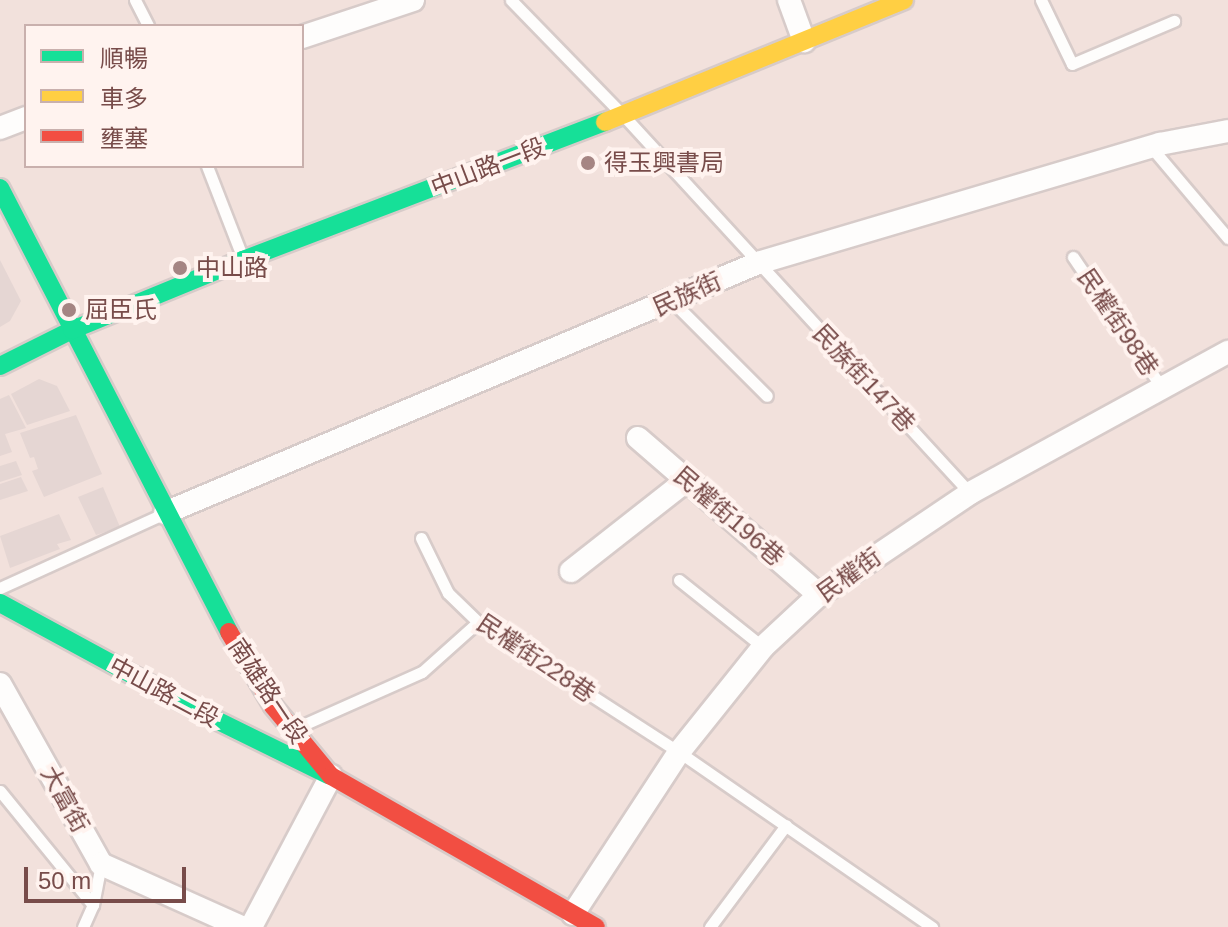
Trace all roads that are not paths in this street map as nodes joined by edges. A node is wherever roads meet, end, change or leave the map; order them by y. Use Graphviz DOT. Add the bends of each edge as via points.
graph roads {
  1 [pos="135,0"];
  2 [pos="413,0"];
  3 [pos="511,0"];
  4 [pos="789,0"];
  5 [pos="904,0"];
  6 [pos="1041,0"];
  7 [pos="1174,21"];
  8 [pos="147,24"];
  9 [pos="304,36"];
  10 [pos="804,41"];
  11 [pos="623,115"];
  12 [pos="24,119"];
  13 [pos="0,128"];
  14 [pos="1228,131"];
  15 [pos="1151,147"];
  16 [pos="208,168"];
  17 [pos="0,188"];
  18 [pos="1228,238"];
  19 [pos="1073,257"];
  20 [pos="243,260"];
  21 [pos="758,263"];
  22 [pos="672,301"];
  23 [pos="72,330"];
  24 [pos="1228,352"];
  25 [pos="0,366"];
  26 [pos="1162,388"];
  27 [pos="767,396"];
  28 [pos="638,438"];
  29 [pos="687,480"];
  30 [pos="970,493"];
  31 [pos="165,513"];
  32 [pos="421,538"];
  33 [pos="571,571"];
  34 [pos="679,580"];
  35 [pos="0,588"];
  36 [pos="819,595"];
  37 [pos="0,603"];
  38 [pos="478,622"];
  39 [pos="763,647"];
  40 [pos="0,684"];
  41 [pos="292,730"];
  42 [pos="679,752"];
  43 [pos="331,776"];
  44 [pos="0,791"];
  45 [pos="786,825"];
  46 [pos="101,864"];
  47 [pos="93,905"];
  48 [pos="573,914"];
  49 [pos="83,927"];
  50 [pos="241,927"];
  51 [pos="251,927"];
  52 [pos="596,927"];
  53 [pos="710,927"];
  54 [pos="932,927"];
  1 -- 8 [label="lane"];
  2 -- 9 [label="street"];
  3 -- 11 [label="lane, 民族街147巷"];
  4 -- 10 [label="street"];
  5 -- 10 [label="street, 中山路一段"];
  6 -- 7 [label="lane" via="1072,64"];
  10 -- 11 [label="street, 中山路一段"];
  11 -- 20 [label="street, 中山路一段"];
  11 -- 21 [label="lane, 民族街147巷"];
  12 -- 13 [label="street"];
  14 -- 15 [label="street, 民族街"];
  15 -- 18 [label="lane"];
  15 -- 21 [label="street, 民族街"];
  16 -- 20 [label="lane"];
  17 -- 23 [label="street, 南雄路一段"];
  19 -- 26 [label="lane, 民權街98巷"];
  20 -- 23 [label="street, 中山路一段"];
  21 -- 22 [label="street, 民族街"];
  21 -- 30 [label="lane, 民族街147巷"];
  22 -- 27 [label="lane"];
  22 -- 31 [label="street, 民族街"];
  23 -- 25 [label="street"];
  23 -- 31 [label="street, 南雄路一段"];
  24 -- 26 [label="street, 民權街"];
  26 -- 30 [label="street, 民權街"];
  28 -- 29 [label="street, 民權街196巷"];
  29 -- 33 [label="street"];
  29 -- 36 [label="street, 民權街196巷"];
  30 -- 36 [label="street, 民權街"];
  31 -- 35 [label="lane"];
  31 -- 41 [label="street, 南雄路一段" via="241,654"];
  32 -- 38 [label="lane, 民權街228巷" via="448,593"];
  34 -- 39 [label="lane"];
  36 -- 39 [label="street, 民權街"];
  37 -- 43 [label="street, 中山路二段"];
  38 -- 41 [label="lane" via="422,672"];
  38 -- 42 [label="lane, 民權街228巷"];
  39 -- 42 [label="street, 民權街"];
  40 -- 46 [label="street, 大富街"];
  41 -- 43 [label="street, 南雄路一段"];
  42 -- 45 [label="lane, 民權街228巷"];
  42 -- 48 [label="street, 民權街"];
  43 -- 48 [label="street, 南雄路一段"];
  43 -- 51 [label="street"];
  44 -- 47 [label="lane"];
  45 -- 53 [label="lane"];
  45 -- 54 [label="lane, 民權街228巷"];
  46 -- 47 [label="lane"];
  46 -- 50 [label="street"];
  47 -- 49 [label="lane"];
  48 -- 52 [label="street, 南雄路一段"];
}
